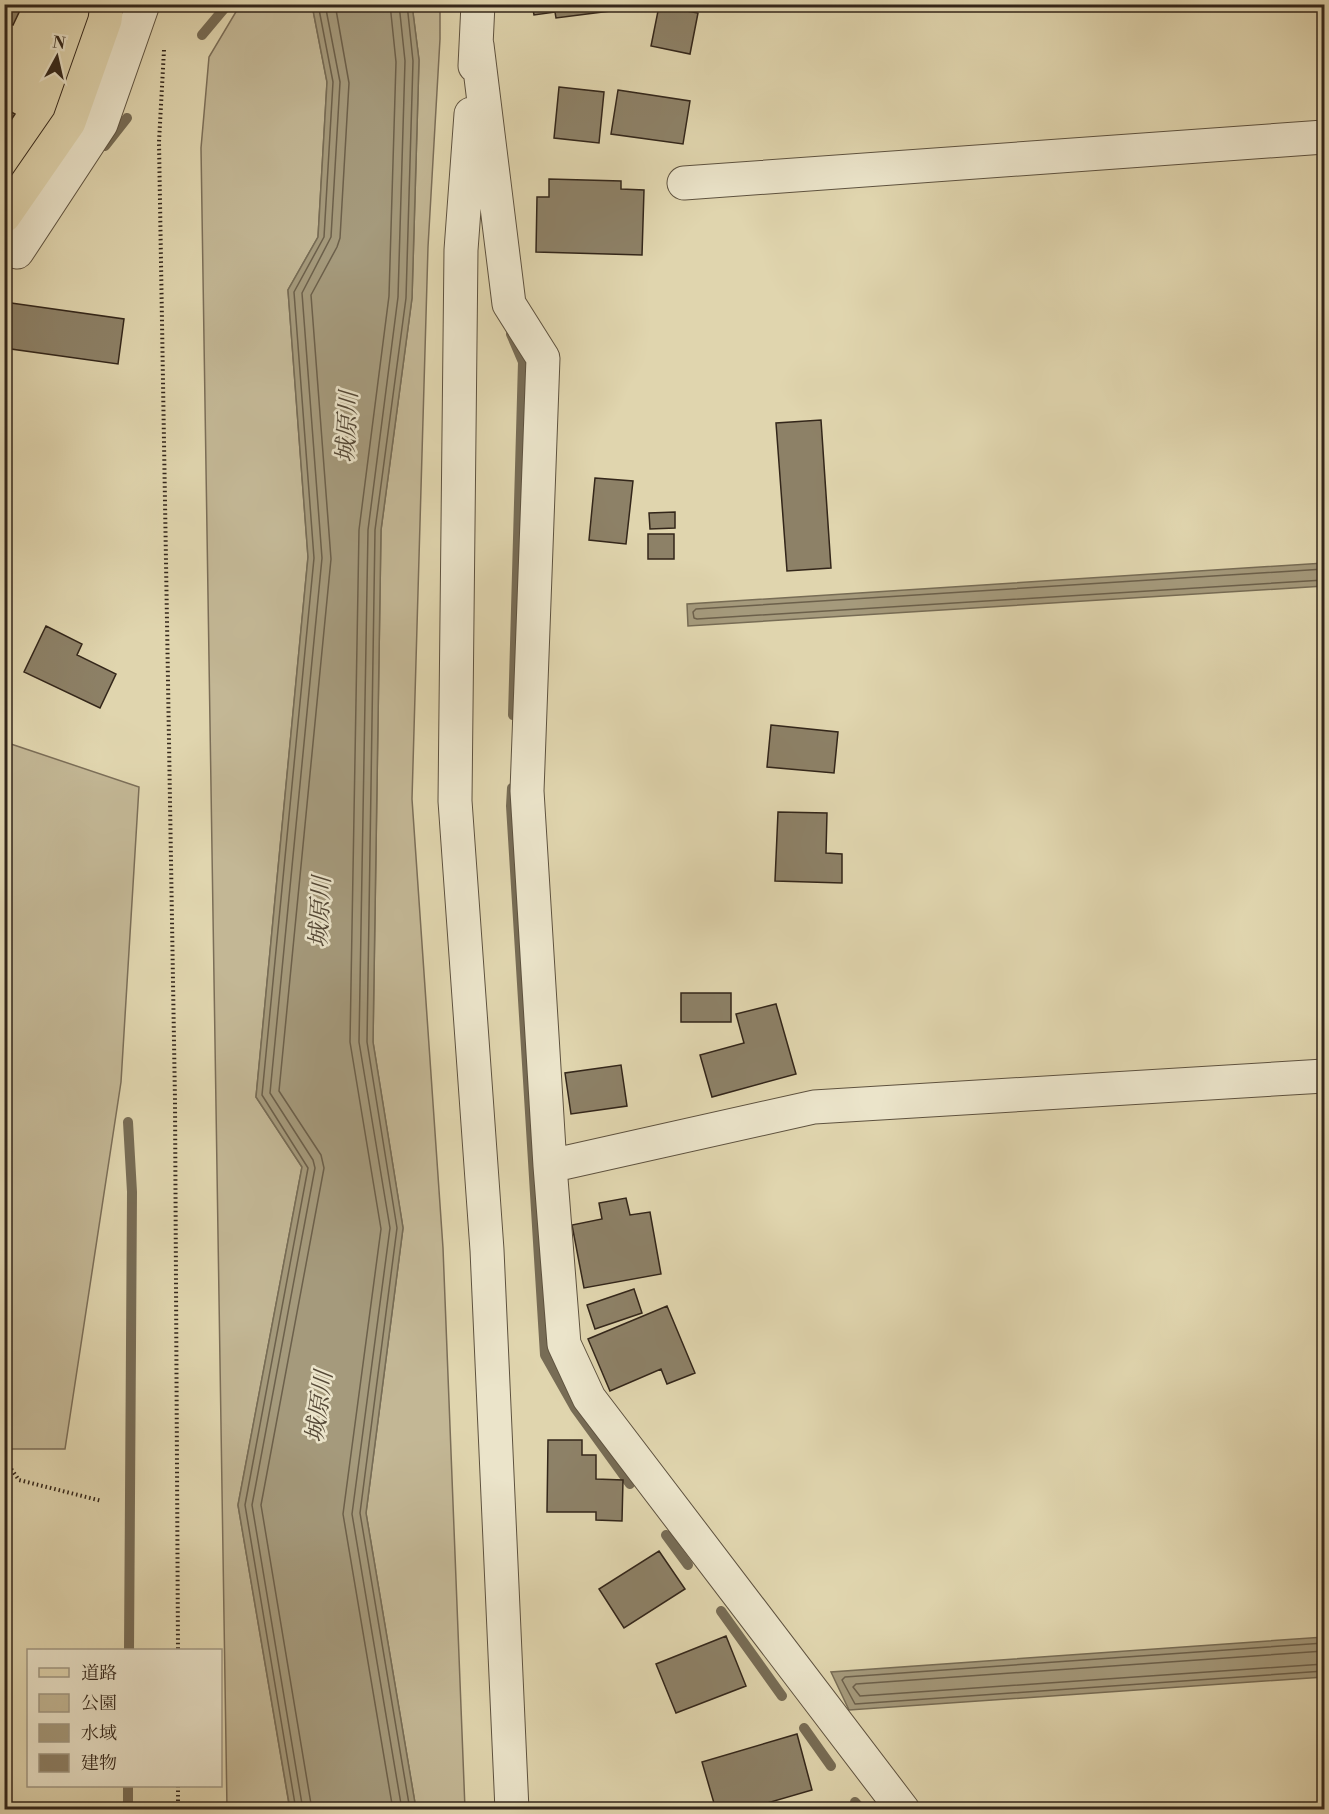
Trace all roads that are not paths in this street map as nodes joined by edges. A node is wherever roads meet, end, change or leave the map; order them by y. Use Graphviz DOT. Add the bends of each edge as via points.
graph roads {
  1 [pos="106,4"];
  2 [pos="143,4"];
  3 [pos="478,4"];
  4 [pos="477,45"];
  5 [pos="1324,137"];
  6 [pos="684,183"];
  7 [pos="4,216"];
  8 [pos="4,250"];
  9 [pos="1324,1076"];
  10 [pos="550,1166"];
  11 [pos="512,1809"];
  12 [pos="903,1809"];
  1 -- 7 [label="main road" via="105,20 69,122"];
  2 -- 8 [label="street" via="101,124 17,252"];
  3 -- 4 [label="street"];
  4 -- 10 [label="street" via="509,304 543,358 526,791"];
  4 -- 11 [label="street" via="460,250 455,801 487,1250"];
  5 -- 6 [label="street"];
  9 -- 10 [label="street" via="814,1107"];
  10 -- 12 [label="street" via="564,1344 589,1398"];
}
